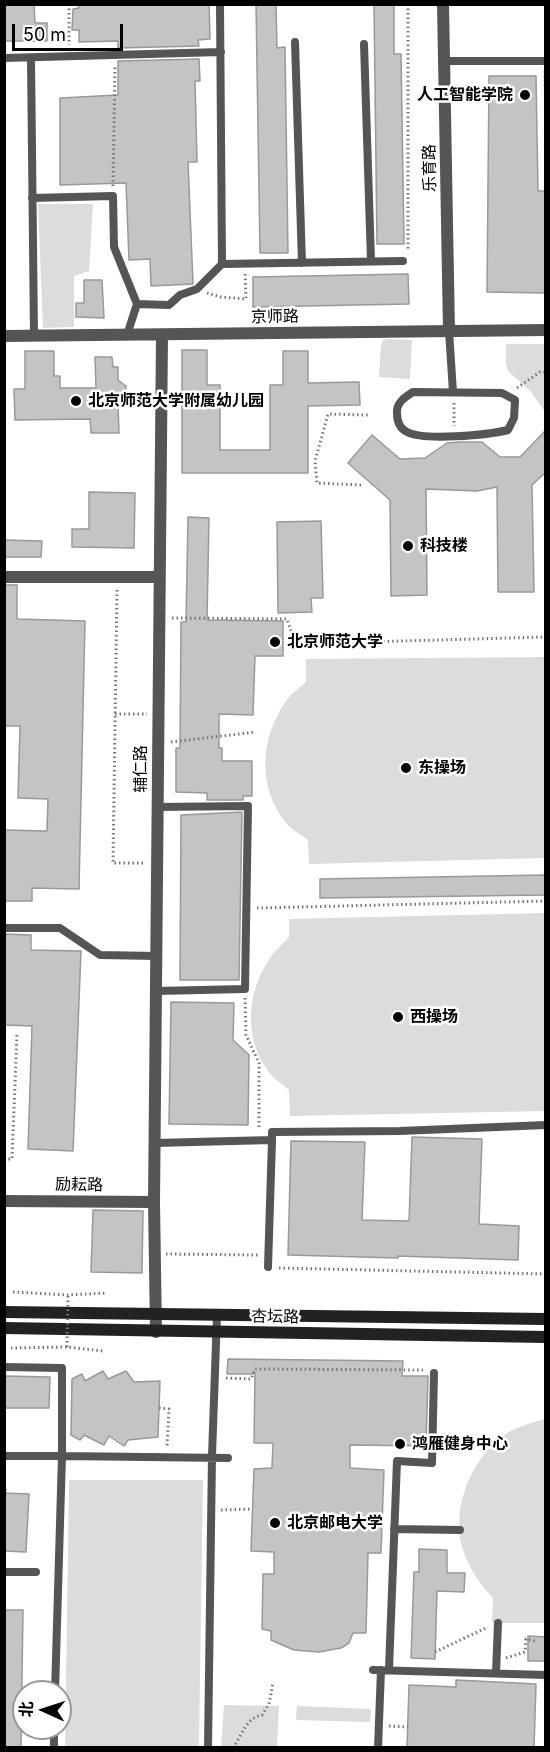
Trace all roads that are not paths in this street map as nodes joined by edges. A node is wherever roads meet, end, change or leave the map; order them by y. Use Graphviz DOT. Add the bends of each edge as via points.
graph roads {
  1 [pos="220,4"];
  2 [pos="443,4"];
  3 [pos="295,42"];
  4 [pos="364,44"];
  5 [pos="221,52"];
  6 [pos="4,58"];
  7 [pos="31,58"];
  8 [pos="444,61"];
  9 [pos="545,61"];
  10 [pos="32,198"];
  11 [pos="371,261"];
  12 [pos="403,261"];
  13 [pos="302,263"];
  14 [pos="222,264"];
  15 [pos="137,304"];
  16 [pos="546,330"];
  17 [pos="449,331"];
  18 [pos="34,335"];
  19 [pos="127,335"];
  20 [pos="162,335"];
  21 [pos="4,336"];
  22 [pos="453,392"];
  23 [pos="4,577"];
  24 [pos="159,577"];
  25 [pos="158,807"];
  26 [pos="4,928"];
  27 [pos="156,956"];
  28 [pos="156,991"];
  29 [pos="546,1125"];
  30 [pos="272,1140"];
  31 [pos="154,1143"];
  32 [pos="4,1201"];
  33 [pos="154,1202"];
  34 [pos="268,1268"];
  35 [pos="4,1312"];
  36 [pos="156,1314"];
  37 [pos="217,1316"];
  38 [pos="546,1319"];
  39 [pos="4,1328"];
  40 [pos="156,1332"];
  41 [pos="216,1333"];
  42 [pos="546,1337"];
  43 [pos="4,1367"];
  44 [pos="434,1373"];
  45 [pos="4,1456"];
  46 [pos="62,1456"];
  47 [pos="212,1456"];
  48 [pos="228,1458"];
  49 [pos="394,1528"];
  50 [pos="460,1530"];
  51 [pos="4,1572"];
  52 [pos="36,1572"];
  53 [pos="498,1623"];
  54 [pos="381,1670"];
  55 [pos="496,1673"];
  56 [pos="546,1675"];
  57 [pos="55,1680"];
  58 [pos="208,1748"];
  59 [pos="378,1748"];
  1 -- 5 [label="lane"];
  2 -- 8 [label="street, 乐育路"];
  3 -- 13 [label="lane"];
  4 -- 11 [label="lane"];
  5 -- 7 [label="lane"];
  5 -- 14 [label="lane"];
  6 -- 7 [label="lane"];
  7 -- 10 [label="lane"];
  8 -- 9 [label="lane"];
  8 -- 17 [label="street, 乐育路"];
  10 -- 15 [label="lane" via="113,196 114,247"];
  10 -- 18 [label="lane"];
  11 -- 12 [label="lane"];
  11 -- 13 [label="lane"];
  13 -- 14 [label="lane"];
  14 -- 15 [label="lane" via="196,289 169,305"];
  15 -- 19 [label="lane"];
  16 -- 17 [label="street, 京师路"];
  17 -- 20 [label="street, 京师路"];
  17 -- 22 [label="lane"];
  18 -- 19 [label="street, 京师路"];
  18 -- 21 [label="street, 京师路"];
  19 -- 20 [label="street, 京师路"];
  20 -- 24 [label="street, 辅仁路"];
  22 -- 22 [label="lane" via="413,392 404,397 397,408 398,423 406,432 420,436 508,430 514,418 515,400 502,393"];
  23 -- 24 [label="street"];
  24 -- 25 [label="street, 辅仁路"];
  25 -- 27 [label="street, 辅仁路"];
  25 -- 28 [label="lane" via="248,806 245,989"];
  26 -- 27 [label="lane" via="60,928 100,955"];
  27 -- 28 [label="street, 辅仁路"];
  28 -- 31 [label="street, 辅仁路"];
  29 -- 30 [label="lane" via="272,1132"];
  30 -- 31 [label="lane"];
  30 -- 34 [label="lane"];
  31 -- 33 [label="street, 辅仁路"];
  32 -- 33 [label="street, 励耘路"];
  33 -- 36 [label="street, 辅仁路"];
  35 -- 36 [label="street, 杏坛路"];
  36 -- 37 [label="street, 杏坛路"];
  36 -- 40 [label="street, 辅仁路"];
  37 -- 38 [label="street, 杏坛路"];
  37 -- 41 [label="lane"];
  39 -- 40 [label="street, 杏坛路"];
  40 -- 41 [label="street, 杏坛路"];
  41 -- 42 [label="street, 杏坛路"];
  41 -- 47 [label="lane"];
  43 -- 46 [label="lane" via="62,1368"];
  44 -- 49 [label="lane" via="432,1462 397,1461"];
  45 -- 46 [label="lane"];
  46 -- 47 [label="lane"];
  46 -- 57 [label="lane"];
  47 -- 48 [label="lane"];
  47 -- 58 [label="lane"];
  49 -- 50 [label="lane"];
  49 -- 54 [label="lane"];
  51 -- 52 [label="lane"];
  53 -- 55 [label="lane"];
  54 -- 55 [label="lane"];
  54 -- 59 [label="lane"];
  55 -- 56 [label="lane"];
}
